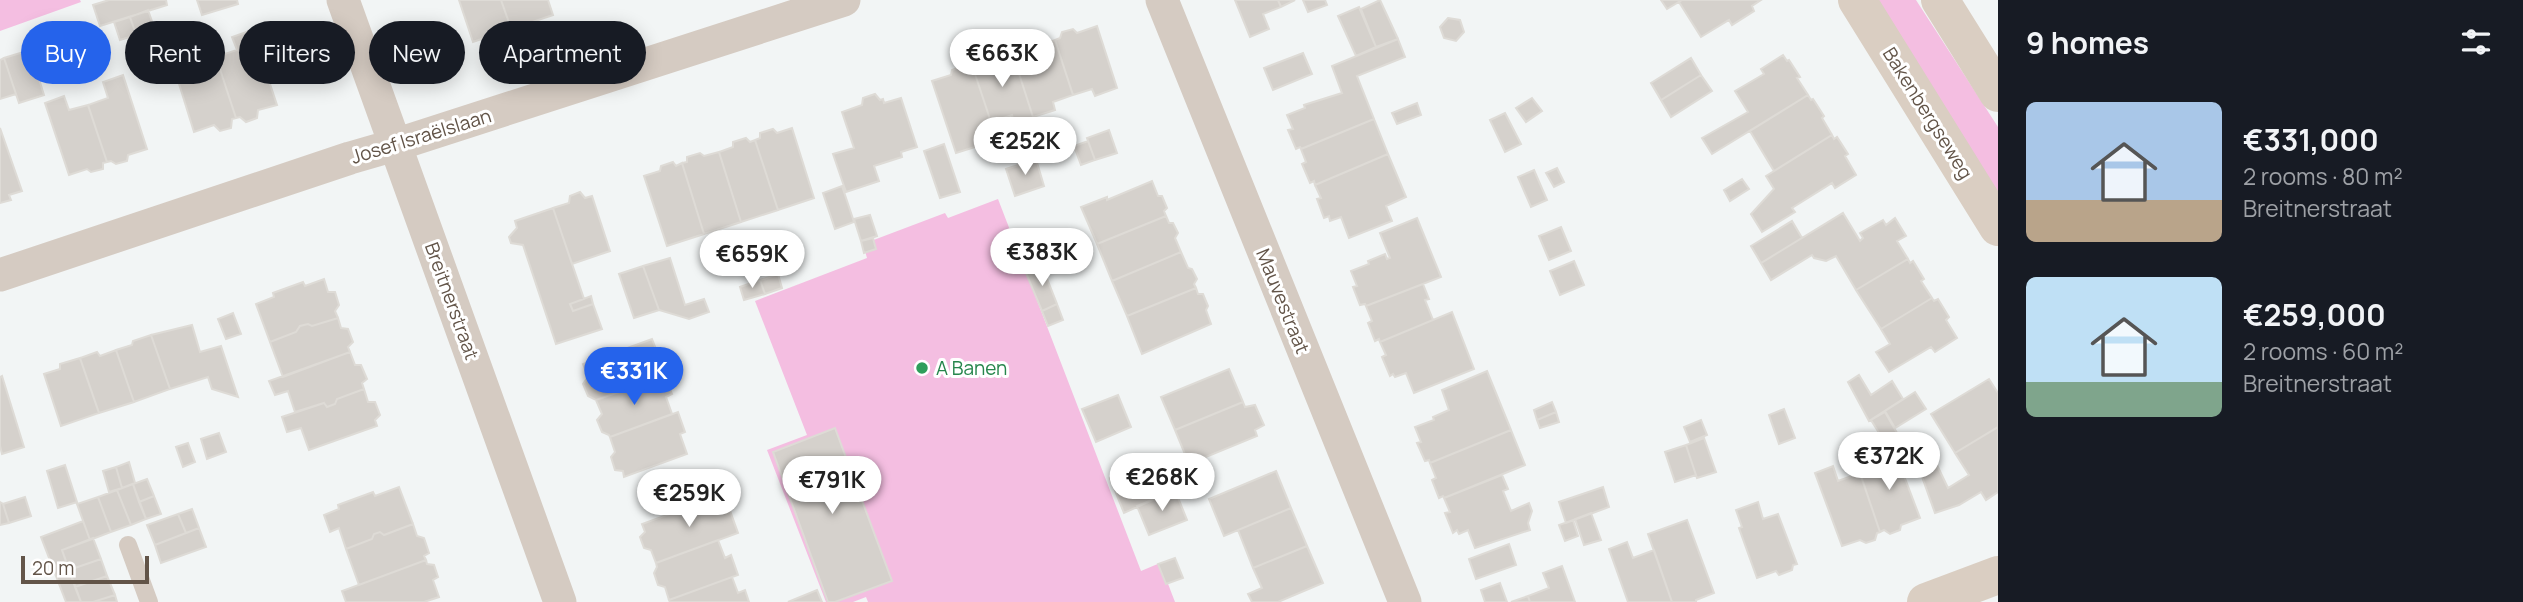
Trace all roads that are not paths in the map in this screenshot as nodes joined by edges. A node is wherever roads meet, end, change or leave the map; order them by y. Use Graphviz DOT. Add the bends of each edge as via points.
graph roads {
  1 [pos="344,0"];
  2 [pos="844,0"];
  3 [pos="1162,0"];
  4 [pos="1857,0"];
  5 [pos="1940,0"];
  6 [pos="1998,93"];
  7 [pos="395,145"];
  8 [pos="1998,227"];
  9 [pos="0,275"];
  10 [pos="128,545"];
  11 [pos="1998,575"];
  12 [pos="149,602"];
  13 [pos="560,602"];
  14 [pos="1405,602"];
  15 [pos="1926,602"];
  1 -- 7 [label="street, Breitnerstraat"];
  2 -- 7 [label="street, Josef Israëlslaan"];
  3 -- 14 [label="street, Mauvestraat"];
  4 -- 8 [label="street, Bakenbergseweg"];
  5 -- 6 [label="street"];
  7 -- 9 [label="street, Josef Israëlslaan"];
  7 -- 13 [label="street, Breitnerstraat"];
  10 -- 12 [label="lane"];
  11 -- 15 [label="street"];
}
